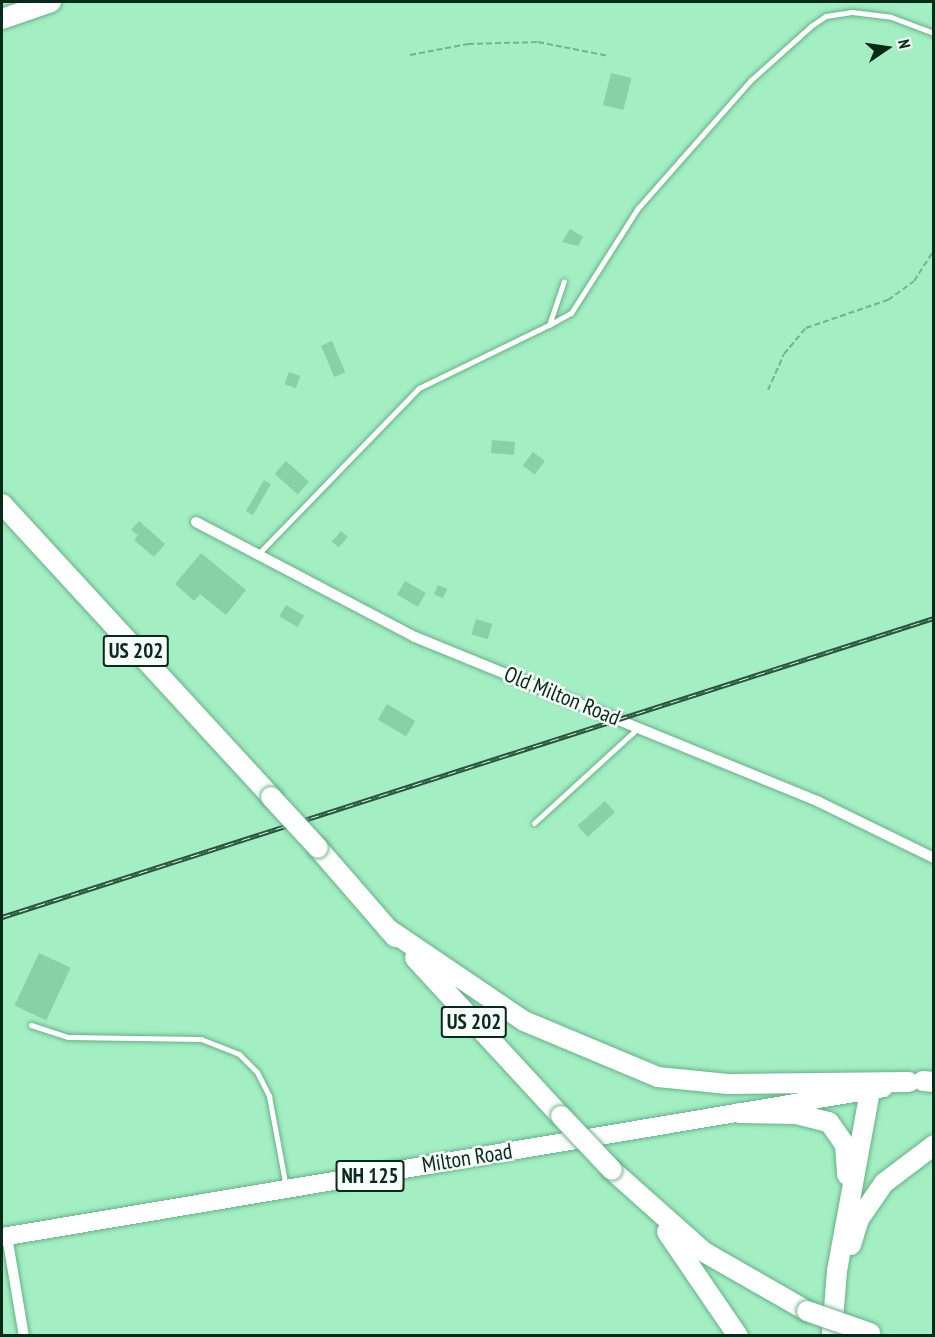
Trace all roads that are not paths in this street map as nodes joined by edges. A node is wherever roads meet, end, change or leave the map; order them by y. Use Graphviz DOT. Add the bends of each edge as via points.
graph roads {
  1 [pos="51,2"];
  2 [pos="2,19"];
  3 [pos="933,33"];
  4 [pos="564,281"];
  5 [pos="549,325"];
  6 [pos="2,504"];
  7 [pos="196,522"];
  8 [pos="261,551"];
  9 [pos="639,727"];
  10 [pos="534,823"];
  11 [pos="933,858"];
  12 [pos="388,929"];
  13 [pos="31,1025"];
  14 [pos="925,1081"];
  15 [pos="870,1091"];
  16 [pos="739,1113"];
  17 [pos="933,1145"];
  18 [pos="286,1189"];
  19 [pos="643,1202"];
  20 [pos="846,1214"];
  21 [pos="4,1237"];
  22 [pos="832,1334"];
  23 [pos="874,1334"];
  24 [pos="24,1335"];
  25 [pos="738,1335"];
  1 -- 2 [label="highway"];
  3 -- 5 [label="lane" via="891,18 852,12 826,16 811,26 751,80 638,208 571,313"];
  4 -- 5 [label="lane"];
  5 -- 8 [label="lane" via="419,388"];
  6 -- 12 [label="highway, US 202, bridge"];
  7 -- 8 [label="street, Old Milton Road"];
  8 -- 9 [label="street, Old Milton Road" via="415,637"];
  9 -- 10 [label="lane"];
  9 -- 11 [label="street, Old Milton Road" via="819,802"];
  12 -- 14 [label="highway" via="524,1021 658,1077 728,1084"];
  12 -- 19 [label="highway, US 202, bridge"];
  13 -- 18 [label="lane" via="75,1038 192,1038 238,1054 257,1072 269,1096"];
  14 -- 15 [label="main road, Milton Road / NH 125"];
  15 -- 16 [label="main road, Milton Road / NH 125"];
  15 -- 20 [label="highway"];
  16 -- 18 [label="main road, Milton Road / NH 125"];
  16 -- 20 [label="highway" via="815,1116 840,1132 847,1162"];
  17 -- 22 [label="highway" via="884,1184 859,1219"];
  18 -- 21 [label="main road, Milton Road / NH 125"];
  19 -- 23 [label="highway, US 202, bridge" via="704,1252 807,1311"];
  19 -- 25 [label="highway, US 202" via="712,1290"];
  20 -- 22 [label="highway"];
  21 -- 24 [label="street"];
}
